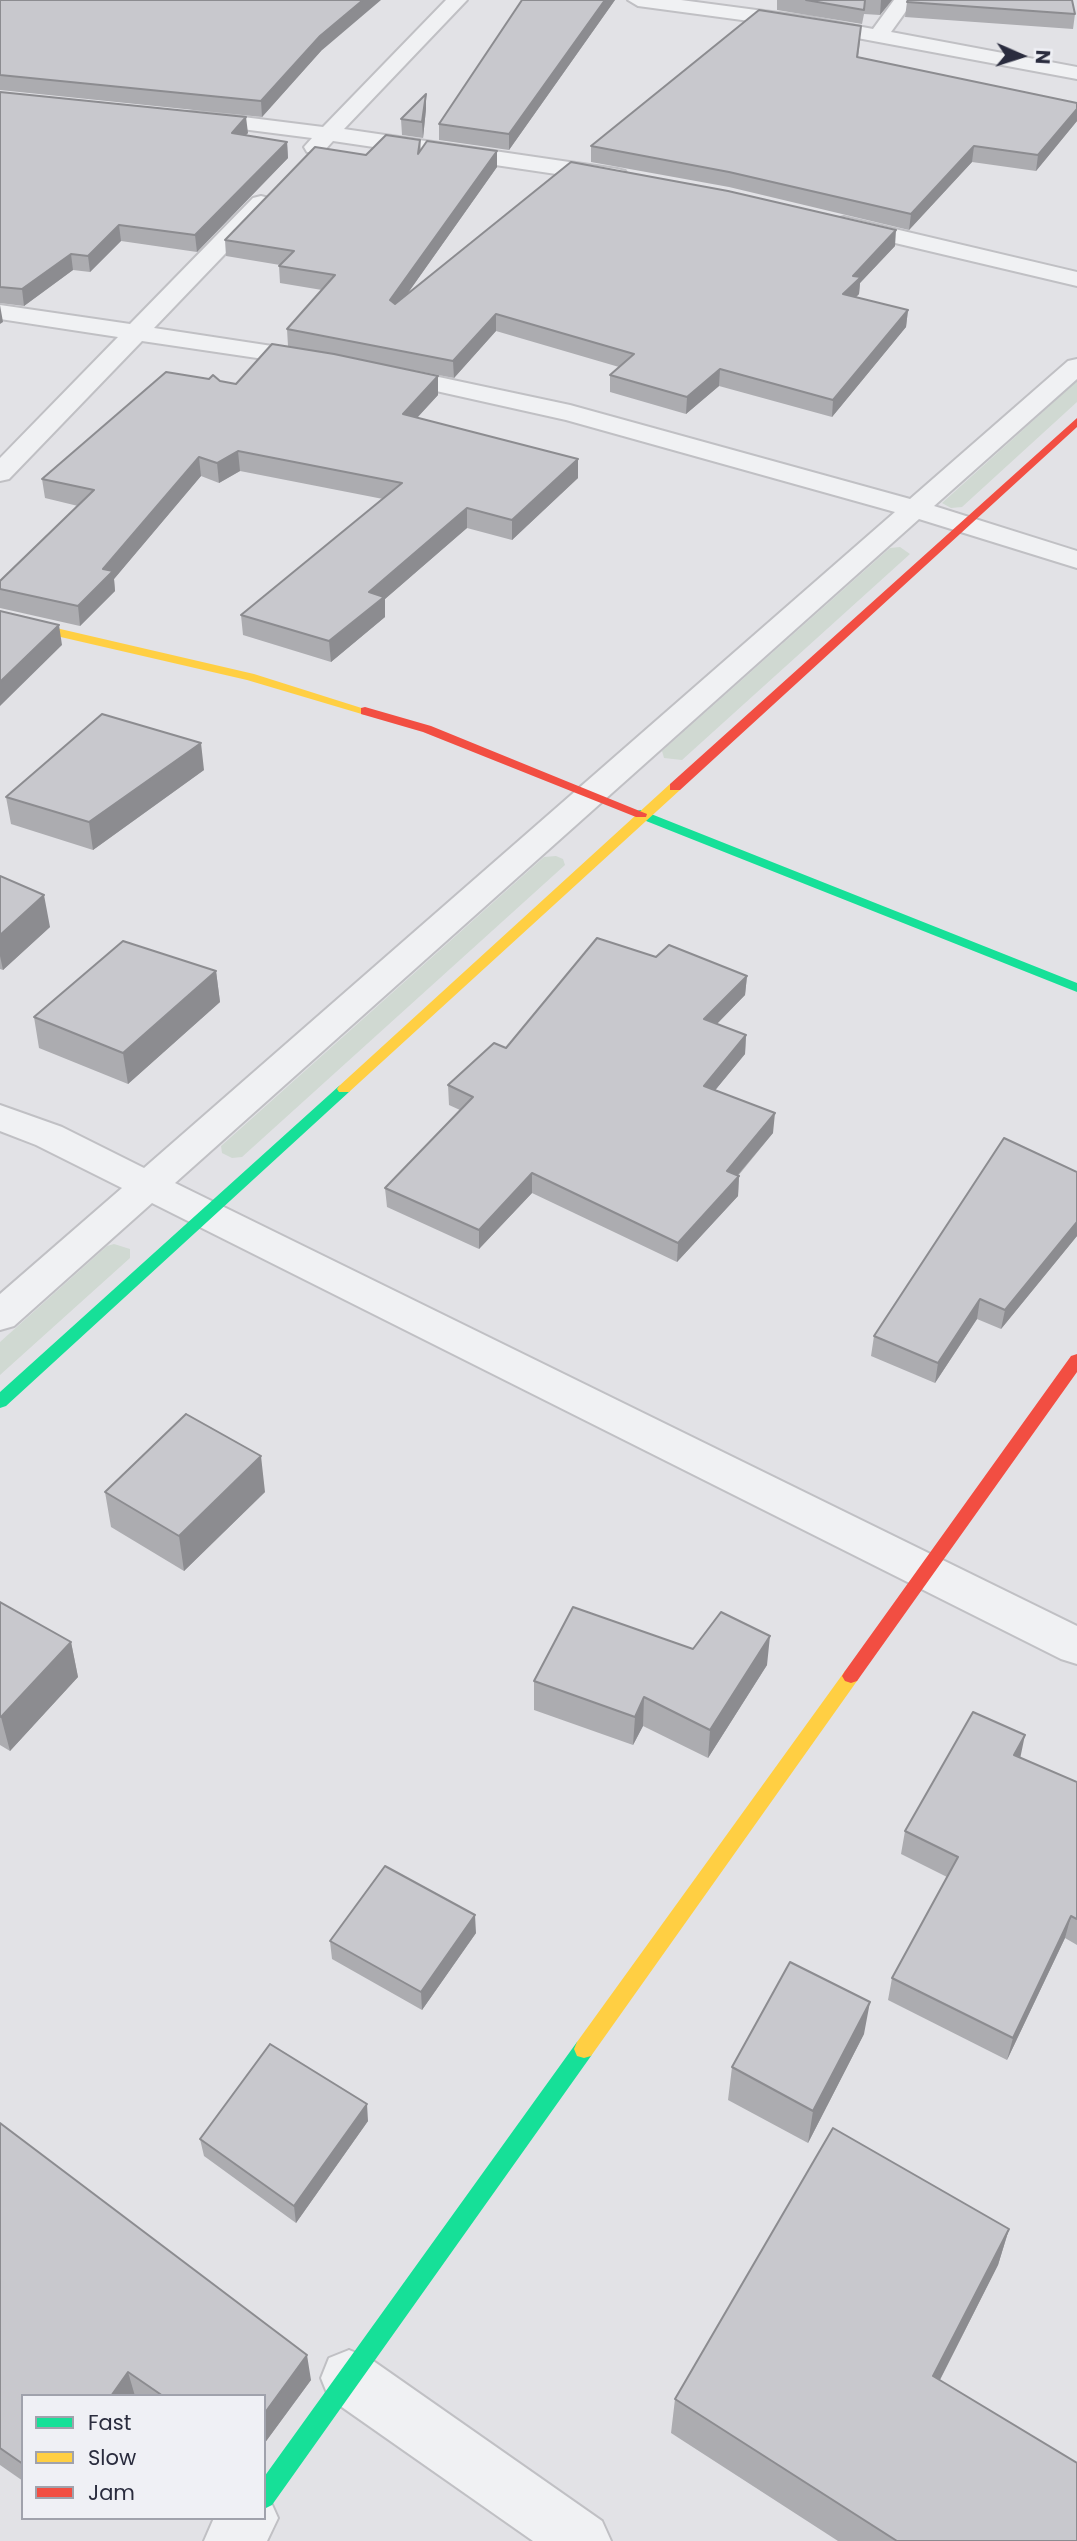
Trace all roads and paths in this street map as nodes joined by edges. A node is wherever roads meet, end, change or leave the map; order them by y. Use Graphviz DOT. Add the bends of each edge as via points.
graph roads {
  1 [pos="457,0"];
  2 [pos="638,0"];
  3 [pos="904,0"];
  4 [pos="879,35"];
  5 [pos="1077,73"];
  6 [pos="177,115"];
  7 [pos="329,133"];
  8 [pos="300,163"];
  9 [pos="634,179"];
  10 [pos="280,183"];
  11 [pos="822,219"];
  12 [pos="1077,279"];
  13 [pos="0,313"];
  14 [pos="135,333"];
  15 [pos="1077,366"];
  16 [pos="1077,421"];
  17 [pos="0,473"];
  18 [pos="915,509"];
  19 [pos="963,524"];
  20 [pos="1077,560"];
  21 [pos="0,619"];
  22 [pos="591,794"];
  23 [pos="643,815"];
  24 [pos="1077,988"];
  25 [pos="0,1117"];
  26 [pos="149,1185"];
  27 [pos="207,1214"];
  28 [pos="0,1316"];
  29 [pos="1077,1360"];
  30 [pos="0,1402"];
  31 [pos="926,1571"];
  32 [pos="1077,1646"];
  33 [pos="349,2378"];
  34 [pos="266,2494"];
  35 [pos="248,2520"];
  36 [pos="233,2541"];
  37 [pos="582,2541"];
  1 -- 7 [label="street"];
  2 -- 4 [label="street"];
  3 -- 4 [label="street"];
  4 -- 5 [label="street"];
  6 -- 7 [label="street"];
  7 -- 8 [label="street"];
  7 -- 9 [label="street"];
  10 -- 14 [label="street"];
  11 -- 12 [label="street"];
  13 -- 14 [label="street"];
  14 -- 17 [label="street"];
  14 -- 18 [label="street" via="349,365 570,413"];
  15 -- 18 [label="street"];
  16 -- 19 [label="street"];
  18 -- 19 [label="street"];
  18 -- 22 [label="street"];
  19 -- 20 [label="street"];
  19 -- 23 [label="street"];
  21 -- 22 [label="street" via="250,677 427,729"];
  22 -- 23 [label="street"];
  22 -- 26 [label="street"];
  23 -- 24 [label="street"];
  23 -- 27 [label="street"];
  25 -- 26 [label="street"];
  26 -- 27 [label="street"];
  26 -- 28 [label="street"];
  27 -- 30 [label="street"];
  27 -- 31 [label="street"];
  29 -- 31 [label="street"];
  31 -- 32 [label="street"];
  31 -- 33 [label="street"];
  33 -- 34 [label="street"];
  33 -- 37 [label="street"];
  35 -- 36 [label="street"];
}
